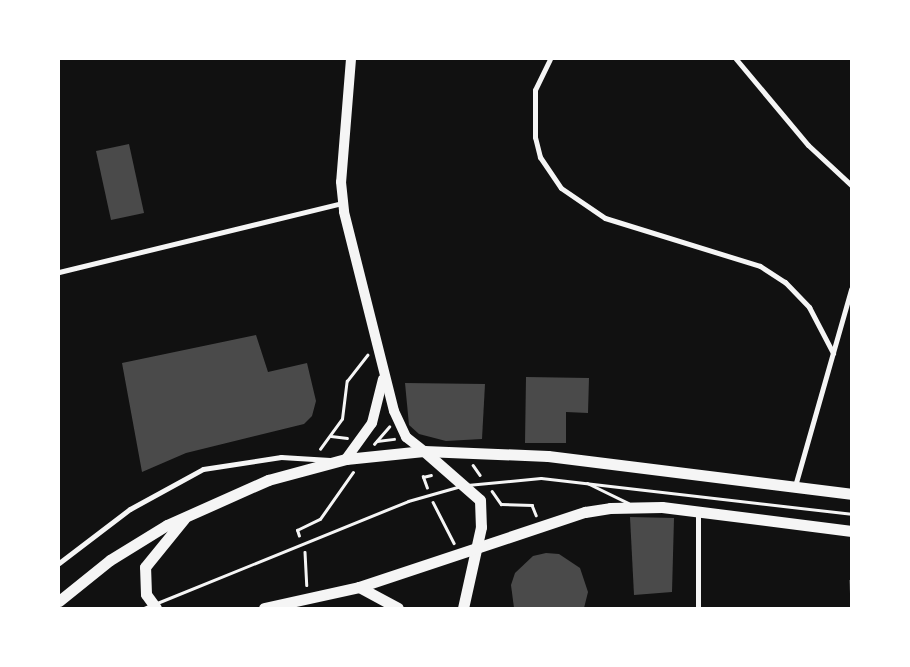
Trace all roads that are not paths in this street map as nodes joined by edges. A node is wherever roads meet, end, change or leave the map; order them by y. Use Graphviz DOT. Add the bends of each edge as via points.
graph roads {
  1 [pos="350,59"];
  2 [pos="550,59"];
  3 [pos="736,59"];
  4 [pos="851,185"];
  5 [pos="343,203"];
  6 [pos="59,272"];
  7 [pos="851,289"];
  8 [pos="832,353"];
  9 [pos="383,376"];
  10 [pos="424,451"];
  11 [pos="346,459"];
  12 [pos="333,461"];
  13 [pos="584,481"];
  14 [pos="467,485"];
  15 [pos="795,487"];
  16 [pos="851,494"];
  17 [pos="638,508"];
  18 [pos="698,511"];
  19 [pos="189,514"];
  20 [pos="851,514"];
  21 [pos="851,531"];
  22 [pos="474,551"];
  23 [pos="59,562"];
  24 [pos="359,587"];
  25 [pos="59,601"];
  26 [pos="150,607"];
  27 [pos="264,608"];
  28 [pos="398,608"];
  29 [pos="463,608"];
  30 [pos="698,608"];
  1 -- 5 [label="main road"];
  2 -- 8 [label="street" via="535,90 535,137 540,157 560,188 605,218 760,266 785,282 809,307"];
  3 -- 4 [label="street" via="813,151"];
  5 -- 6 [label="street"];
  5 -- 9 [label="main road"];
  7 -- 8 [label="street"];
  8 -- 15 [label="street"];
  9 -- 10 [label="main road" via="396,418 406,437"];
  9 -- 11 [label="main road" via="372,423"];
  10 -- 11 [label="main road"];
  10 -- 14 [label="main road"];
  10 -- 15 [label="main road" via="548,456"];
  11 -- 12 [label="main road"];
  12 -- 19 [label="main road" via="268,480"];
  12 -- 23 [label="street" via="314,458 244,460 203,470 130,508"];
  13 -- 14 [label="lane" via="508,478"];
  13 -- 17 [label="lane"];
  13 -- 20 [label="lane"];
  14 -- 22 [label="main road" via="480,500 483,517"];
  14 -- 26 [label="lane" via="408,500"];
  15 -- 16 [label="main road"];
  17 -- 18 [label="main road"];
  17 -- 22 [label="main road" via="585,512"];
  18 -- 21 [label="main road"];
  18 -- 30 [label="street"];
  19 -- 25 [label="main road" via="110,560"];
  19 -- 26 [label="main road" via="145,567 142,577"];
  22 -- 24 [label="main road"];
  22 -- 29 [label="main road"];
  24 -- 27 [label="main road"];
  24 -- 28 [label="main road"];
}
